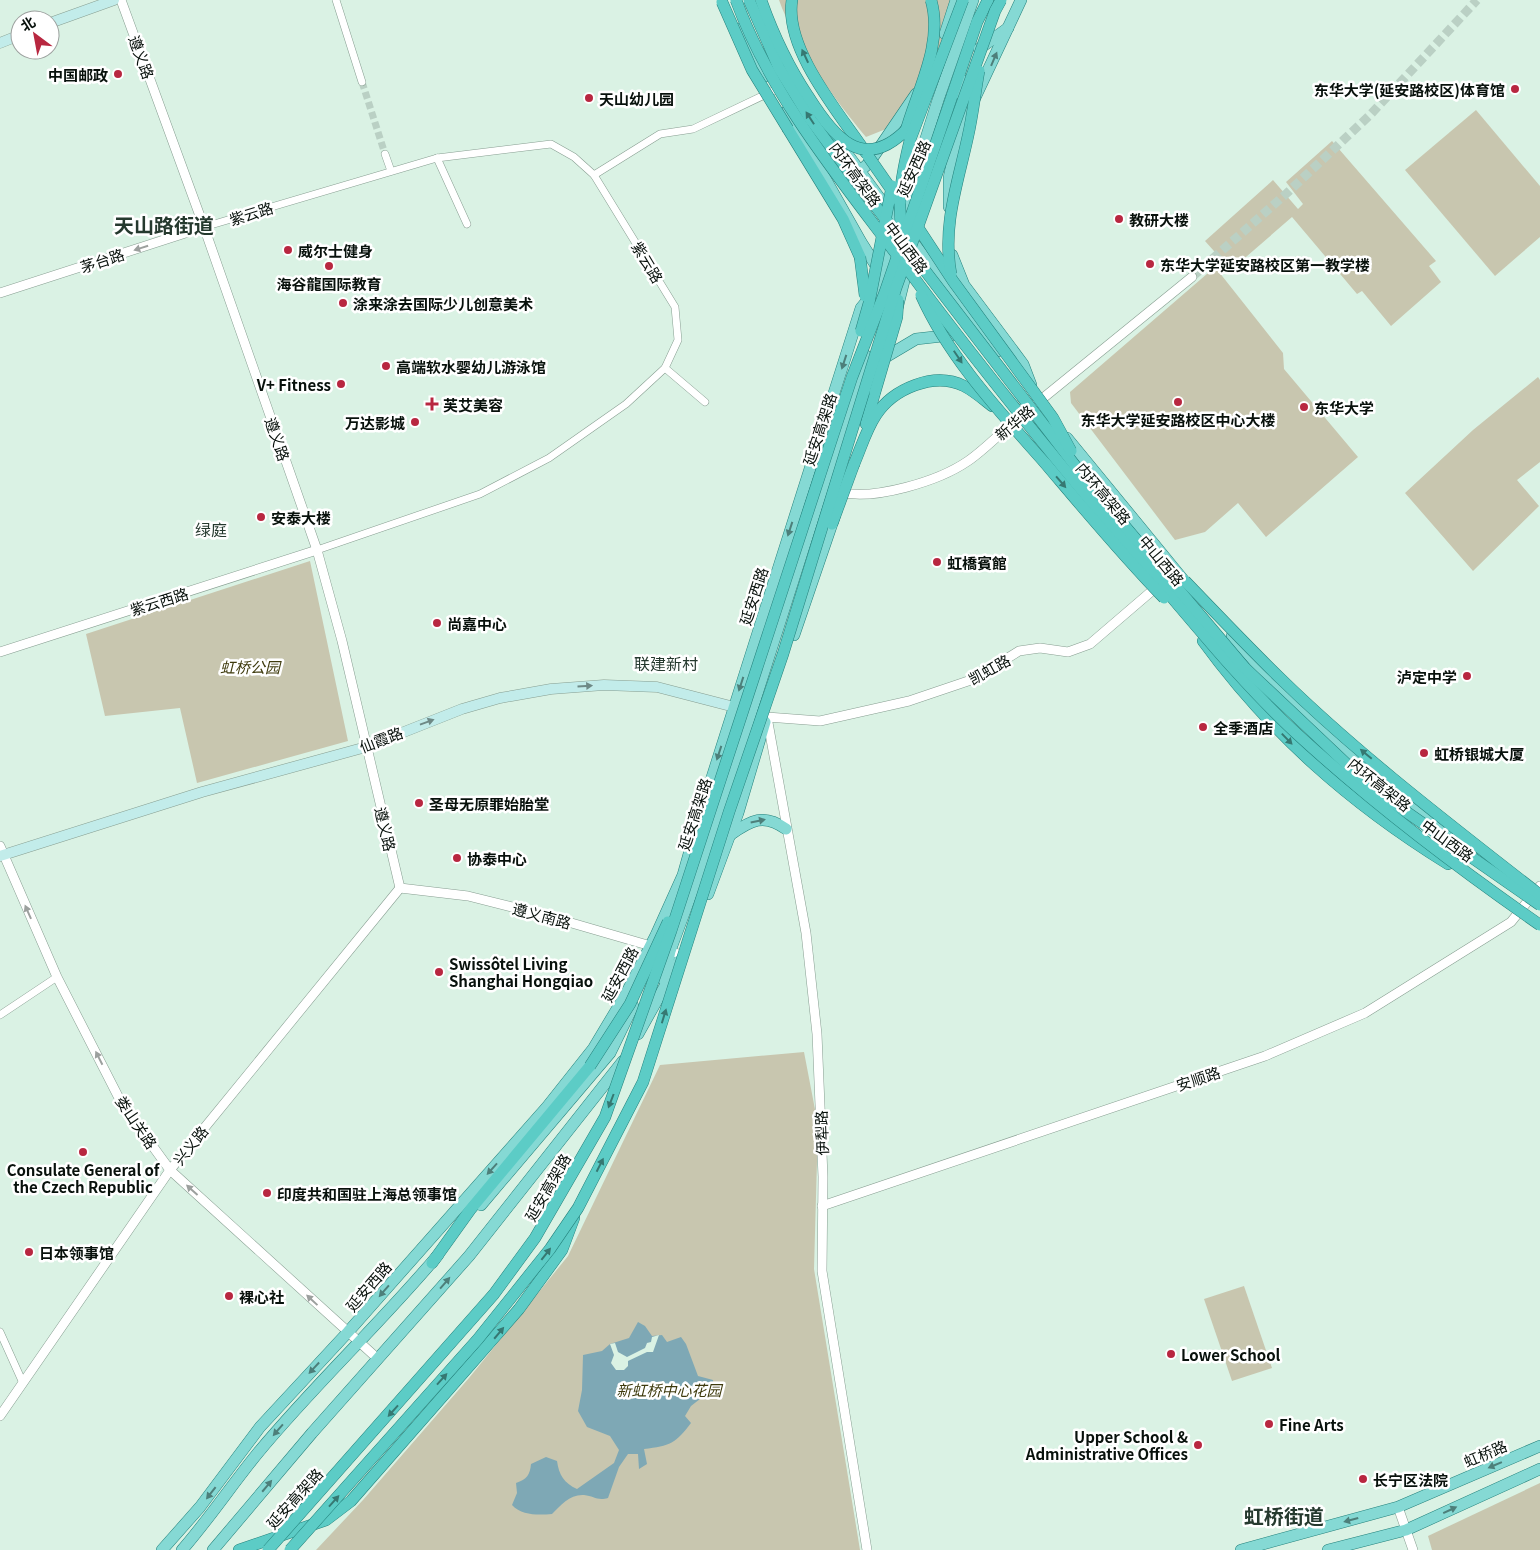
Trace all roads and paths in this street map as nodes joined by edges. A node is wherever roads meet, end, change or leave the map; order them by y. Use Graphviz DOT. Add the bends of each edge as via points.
graph roads {
  1 [pos="114,0"];
  2 [pos="121,0"];
  3 [pos="336,0"];
  4 [pos="722,0"];
  5 [pos="726,0"];
  6 [pos="736,0"];
  7 [pos="749,0"];
  8 [pos="761,0"];
  9 [pos="792,0"];
  10 [pos="931,0"];
  11 [pos="956,0"];
  12 [pos="963,0"];
  13 [pos="973,0"];
  14 [pos="988,0"];
  15 [pos="1000,0"];
  16 [pos="1021,0"];
  17 [pos="60,19"];
  18 [pos="948,25"];
  19 [pos="1009,27"];
  20 [pos="981,46"];
  21 [pos="938,53"];
  22 [pos="362,82"];
  23 [pos="775,90"];
  24 [pos="938,100"];
  25 [pos="924,103"];
  26 [pos="955,105"];
  27 [pos="828,127"];
  28 [pos="958,135"];
  29 [pos="940,147"];
  30 [pos="385,154"];
  31 [pos="437,158"];
  32 [pos="391,171"];
  33 [pos="860,171"];
  34 [pos="594,174"];
  35 [pos="467,224"];
  36 [pos="901,226"];
  37 [pos="204,227"];
  38 [pos="914,243"];
  39 [pos="888,247"];
  40 [pos="897,257"];
  41 [pos="906,272"];
  42 [pos="1192,277"];
  43 [pos="883,281"];
  44 [pos="953,281"];
  45 [pos="0,294"];
  46 [pos="861,331"];
  47 [pos="956,335"];
  48 [pos="884,358"];
  49 [pos="665,368"];
  50 [pos="852,377"];
  51 [pos="705,402"];
  52 [pos="1038,403"];
  53 [pos="1022,414"];
  54 [pos="1004,417"];
  55 [pos="854,464"];
  56 [pos="805,483"];
  57 [pos="1090,485"];
  58 [pos="822,487"];
  59 [pos="842,493"];
  60 [pos="317,550"];
  61 [pos="1185,581"];
  62 [pos="1161,583"];
  63 [pos="0,652"];
  64 [pos="783,654"];
  65 [pos="1240,677"];
  66 [pos="734,707"];
  67 [pos="749,710"];
  68 [pos="767,717"];
  69 [pos="366,747"];
  70 [pos="786,829"];
  71 [pos="730,835"];
  72 [pos="1,852"];
  73 [pos="688,880"];
  74 [pos="1482,885"];
  75 [pos="400,888"];
  76 [pos="1538,893"];
  77 [pos="1540,905"];
  78 [pos="1520,912"];
  79 [pos="1540,925"];
  80 [pos="1540,930"];
  81 [pos="661,948"];
  82 [pos="682,955"];
  83 [pos="57,977"];
  84 [pos="660,994"];
  85 [pos="0,1015"];
  86 [pos="170,1170"];
  87 [pos="822,1206"];
  88 [pos="578,1208"];
  89 [pos="432,1263"];
  90 [pos="0,1332"];
  91 [pos="348,1332"];
  92 [pos="358,1342"];
  93 [pos="378,1359"];
  94 [pos="23,1383"];
  95 [pos="0,1416"];
  96 [pos="1540,1446"];
  97 [pos="1540,1469"];
  98 [pos="1398,1507"];
  99 [pos="1406,1530"];
  100 [pos="162,1550"];
  101 [pos="182,1550"];
  102 [pos="213,1550"];
  103 [pos="239,1550"];
  104 [pos="268,1550"];
  105 [pos="290,1550"];
  106 [pos="867,1550"];
  107 [pos="1241,1550"];
  108 [pos="1328,1550"];
  109 [pos="1413,1550"];
  1 -- 17 [label="main road"];
  2 -- 37 [label="street, 遵义路"];
  3 -- 22 [label="street"];
  4 -- 46 [label="highway, bridge" via="752,70 821,182 860,257 865,290"];
  5 -- 23 [label="main road, 中山西路" via="741,34"];
  6 -- 65 [label="highway, 内环高架路, bridge" via="769,72 801,123 950,326 1095,506"];
  57 -- 7 [label="highway, 内环高架路, one-way, bridge" via="811,120 779,68"];
  8 -- 27 [label="highway, bridge" via="791,71"];
  8 -- 33 [label="main road, 中山西路" via="792,71"];
  44 -- 9 [label="highway, one-way, bridge" via="814,75 793,26"];
  10 -- 46 [label="highway, bridge" via="931,54 893,179"];
  11 -- 18 [label="main road, 延安西路"];
  12 -- 25 [label="highway, bridge"];
  13 -- 18 [label="main road, 延安西路"];
  13 -- 24 [label="main road, 延安西路"];
  14 -- 50 [label="highway, 延安高架路, bridge" via="977,22 885,292"];
  15 -- 20 [label="highway, 延安高架路, bridge"];
  16 -- 19 [label="main road"];
  18 -- 21 [label="main road, 延安西路"];
  19 -- 20 [label="main road"];
  28 -- 19 [label="main road, one-way"];
  20 -- 26 [label="main road, 延安西路"];
  20 -- 44 [label="highway, bridge" via="968,136 950,212 947,244"];
  20 -- 64 [label="highway, 延安高架路, bridge" via="896,288"];
  21 -- 33 [label="main road" via="921,87 869,163"];
  21 -- 36 [label="main road, 延安西路" via="906,171"];
  23 -- 34 [label="street" via="693,130 660,134"];
  23 -- 39 [label="main road, 中山西路"];
  23 -- 43 [label="main road"];
  24 -- 26 [label="main road"];
  24 -- 36 [label="main road, 延安西路"];
  25 -- 27 [label="highway, bridge" via="898,138 876,148 851,145"];
  25 -- 54 [label="highway, one-way, bridge" via="910,140 899,190 899,217 909,261 919,291 935,322 968,372"];
  26 -- 28 [label="main road"];
  26 -- 29 [label="main road, 延安西路"];
  27 -- 55 [label="highway, bridge" via="875,202 893,251 898,285 897,317"];
  28 -- 52 [label="main road" via="950,178 948,225 954,263 964,285 1023,364"];
  29 -- 36 [label="main road, 延安西路"];
  29 -- 38 [label="main road"];
  30 -- 32 [label="street"];
  31 -- 32 [label="street, 紫云路"];
  31 -- 34 [label="street, 紫云路" via="551,144"];
  31 -- 35 [label="street"];
  32 -- 37 [label="street, 紫云路"];
  33 -- 36 [label="main road, 中山西路"];
  34 -- 49 [label="street, 紫云路" via="675,307 678,340"];
  36 -- 38 [label="main road, 中山西路"];
  36 -- 39 [label="main road, 延安西路"];
  36 -- 40 [label="main road, 延安西路"];
  37 -- 45 [label="street, 茅台路, one-way"];
  37 -- 60 [label="street, 遵义路"];
  38 -- 41 [label="main road"];
  38 -- 52 [label="main road, 中山西路"];
  39 -- 40 [label="main road, 中山西路"];
  39 -- 43 [label="main road, 延安西路"];
  40 -- 41 [label="main road, 中山西路"];
  40 -- 43 [label="main road, 延安西路"];
  41 -- 47 [label="main road, 中山西路"];
  41 -- 48 [label="main road"];
  42 -- 52 [label="street, 新华路"];
  43 -- 56 [label="main road, 延安西路, one-way" via="861,308"];
  43 -- 58 [label="main road, 延安西路"];
  44 -- 57 [label="highway, bridge" via="1053,418"];
  46 -- 50 [label="highway, bridge"];
  47 -- 48 [label="main road" via="916,339"];
  47 -- 53 [label="main road, 中山西路"];
  48 -- 59 [label="main road"];
  49 -- 51 [label="street"];
  49 -- 60 [label="street, 紫云路" via="626,404 549,458 489,490"];
  50 -- 73 [label="highway, 延安高架路, bridge"];
  52 -- 53 [label="street, 新华路"];
  52 -- 61 [label="main road, 中山西路"];
  53 -- 59 [label="street, 新华路" via="968,461 946,473 884,492"];
  53 -- 62 [label="main road, 中山西路"];
  54 -- 55 [label="highway, bridge" via="962,385 934,381 916,384 877,414"];
  54 -- 65 [label="highway, one-way, bridge" via="1140,574"];
  55 -- 64 [label="highway, bridge"];
  56 -- 58 [label="street, 新华路"];
  56 -- 66 [label="main road, 延安西路, one-way"];
  57 -- 77 [label="highway, 内环高架路, bridge" via="1244,668 1372,788"];
  58 -- 59 [label="street, 新华路"];
  58 -- 67 [label="main road, 延安西路"];
  59 -- 68 [label="main road"];
  60 -- 63 [label="street, 紫云西路"];
  60 -- 69 [label="street, 遵义路" via="333,603"];
  76 -- 61 [label="highway, one-way, bridge" via="1327,721"];
  62 -- 68 [label="street, 凯虹路" via="1090,644 1068,652 1040,648 1019,651 974,679 909,701 820,721"];
  62 -- 74 [label="highway, one-way, bridge" via="1234,682 1289,742 1349,797 1399,834"];
  62 -- 78 [label="main road, 中山西路" via="1312,747 1405,827"];
  88 -- 64 [label="highway, 延安高架路, one-way, bridge" via="643,1082 728,812"];
  65 -- 74 [label="highway, 内环高架路, bridge" via="1295,732 1363,791"];
  66 -- 67 [label="main road, 仙霞路"];
  69 -- 66 [label="main road, 仙霞路, one-way" via="462,709 551,689 604,685 656,687"];
  66 -- 81 [label="main road, 延安西路, one-way"];
  67 -- 68 [label="main road, 仙霞路"];
  67 -- 81 [label="main road, 延安西路"];
  68 -- 70 [label="street, 伊犁路"];
  68 -- 71 [label="main road"];
  69 -- 72 [label="main road, 仙霞路"];
  69 -- 75 [label="street, 遵义路"];
  71 -- 70 [label="main road, one-way" via="760,819 776,821"];
  70 -- 87 [label="street, 伊犁路" via="806,933 817,1034"];
  71 -- 82 [label="main road"];
  83 -- 72 [label="street, 娄山关路, one-way"];
  73 -- 89 [label="highway, bridge" via="630,1004 590,1066 470,1210"];
  73 -- 104 [label="highway, 延安高架路, one-way, bridge" via="605,1117 535,1238 488,1302"];
  74 -- 79 [label="highway, 内环高架路, bridge"];
  75 -- 81 [label="street, 遵义南路" via="468,896"];
  75 -- 86 [label="street, 兴义路"];
  76 -- 78 [label="street, 安顺路"];
  78 -- 80 [label="main road, 中山西路"];
  78 -- 87 [label="street, 安顺路" via="1485,940 1365,1013 1301,1042"];
  81 -- 82 [label="street, 遵义南路"];
  81 -- 84 [label="main road"];
  81 -- 89 [label="main road, 延安西路" via="610,1054"];
  81 -- 91 [label="main road, 延安西路, one-way" via="626,994 593,1050 547,1107"];
  82 -- 84 [label="main road"];
  83 -- 85 [label="street"];
  86 -- 83 [label="street, 娄山关路, one-way" via="122,1104"];
  93 -- 84 [label="main road, one-way" via="469,1256 621,1066"];
  91 -- 86 [label="street, 娄山关路, one-way"];
  86 -- 94 [label="street, 兴义路"];
  87 -- 106 [label="street, 伊犁路" via="822,1271"];
  103 -- 88 [label="highway, one-way, bridge" via="306,1528 337,1513 360,1491 519,1309 562,1250"];
  105 -- 88 [label="highway, 延安高架路, one-way, bridge" via="478,1339 550,1249"];
  89 -- 92 [label="main road, 延安西路"];
  90 -- 94 [label="street"];
  91 -- 92 [label="street, 娄山关路"];
  91 -- 100 [label="main road, 延安西路, one-way" via="260,1427"];
  92 -- 93 [label="street, 娄山关路"];
  92 -- 101 [label="main road, 延安西路, one-way" via="257,1454"];
  102 -- 93 [label="main road, one-way"];
  94 -- 95 [label="street, 兴义路"];
  96 -- 98 [label="main road, 虹桥路, one-way"];
  99 -- 97 [label="main road, one-way"];
  98 -- 99 [label="street"];
  98 -- 107 [label="main road, 虹桥路, one-way"];
  99 -- 108 [label="main road"];
  99 -- 109 [label="street"];
}
